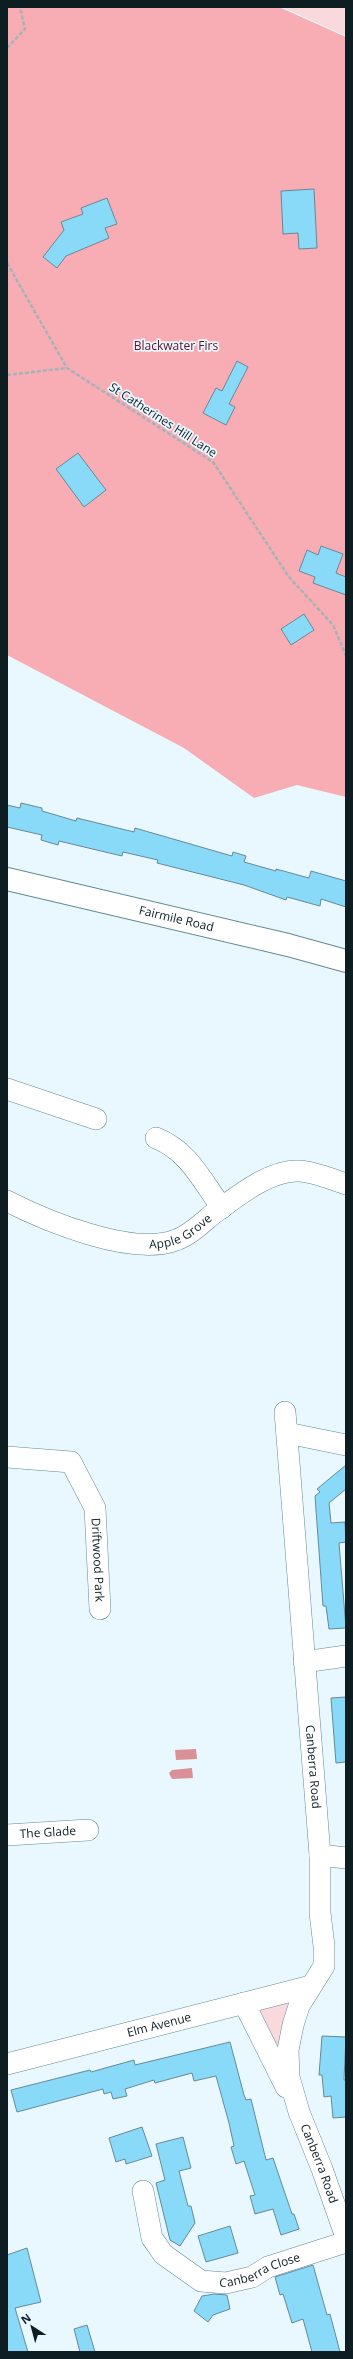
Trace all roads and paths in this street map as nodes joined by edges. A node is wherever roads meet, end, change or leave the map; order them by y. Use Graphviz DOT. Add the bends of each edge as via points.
graph roads {
  1 [pos="20,7"];
  2 [pos="7,48"];
  3 [pos="7,263"];
  4 [pos="68,368"];
  5 [pos="7,375"];
  6 [pos="346,656"];
  7 [pos="7,879"];
  8 [pos="346,961"];
  9 [pos="7,1089"];
  10 [pos="96,1119"];
  11 [pos="156,1138"];
  12 [pos="346,1184"];
  13 [pos="7,1201"];
  14 [pos="222,1208"];
  15 [pos="285,1412"];
  16 [pos="287,1433"];
  17 [pos="346,1445"];
  18 [pos="7,1457"];
  19 [pos="100,1609"];
  20 [pos="346,1656"];
  21 [pos="304,1662"];
  22 [pos="88,1830"];
  23 [pos="7,1835"];
  24 [pos="320,1855"];
  25 [pos="346,1858"];
  26 [pos="312,1986"];
  27 [pos="244,2003"];
  28 [pos="7,2064"];
  29 [pos="299,2112"];
  30 [pos="143,2191"];
  31 [pos="346,2237"];
  32 [pos="346,2242"];
  1 -- 2 [label="path" via="25,29"];
  3 -- 4 [label="path, St Catherines Hill Lane"];
  4 -- 5 [label="path"];
  4 -- 6 [label="path, St Catherines Hill Lane" via="213,462 289,577 333,625"];
  7 -- 8 [label="main road, Fairmile Road"];
  9 -- 10 [label="street"];
  11 -- 14 [label="street" via="172,1144 187,1157"];
  12 -- 14 [label="street, Apple Grove" via="299,1171 284,1173 249,1189"];
  13 -- 14 [label="street, Apple Grove" via="88,1235 129,1244 155,1244 175,1240"];
  15 -- 16 [label="street, Canberra Road"];
  16 -- 17 [label="street"];
  16 -- 21 [label="street, Canberra Road"];
  18 -- 19 [label="street, Driftwood Park" via="71,1462 95,1508"];
  20 -- 21 [label="street"];
  21 -- 24 [label="street, Canberra Road"];
  22 -- 23 [label="street, The Glade"];
  24 -- 25 [label="street"];
  24 -- 26 [label="street, Canberra Road" via="320,1913 324,1966"];
  26 -- 27 [label="street, Elm Avenue"];
  26 -- 29 [label="street, Canberra Road" via="299,2006 288,2050 289,2077"];
  27 -- 28 [label="street, Elm Avenue"];
  27 -- 29 [label="street, Canberra Road"];
  29 -- 31 [label="street, Canberra Road"];
  30 -- 32 [label="street, Canberra Close" via="152,2238 163,2254 202,2282 226,2283 252,2277 268,2268"];
}
